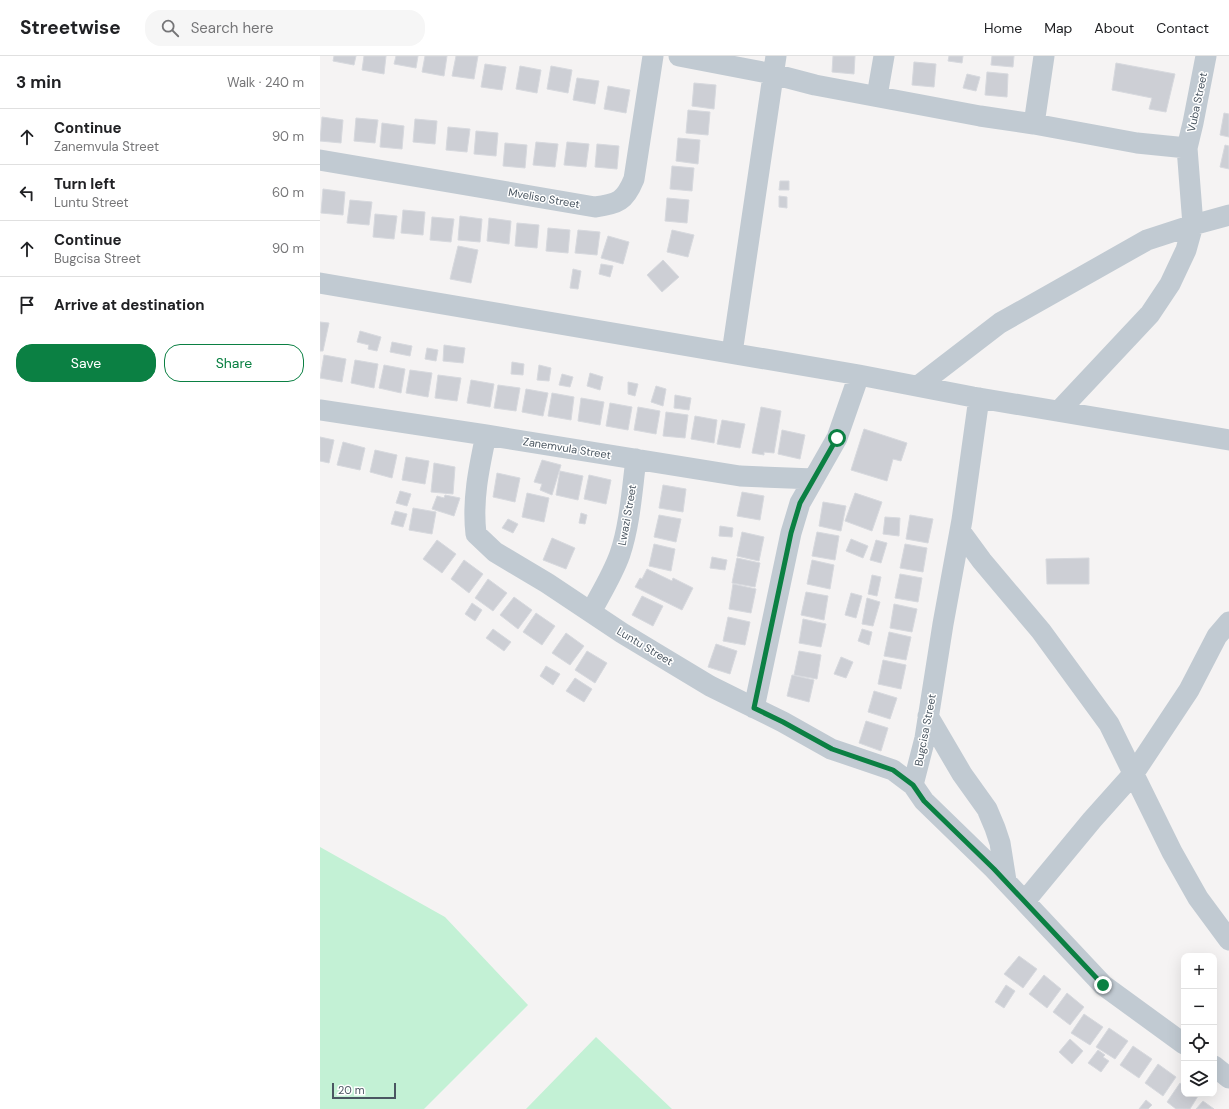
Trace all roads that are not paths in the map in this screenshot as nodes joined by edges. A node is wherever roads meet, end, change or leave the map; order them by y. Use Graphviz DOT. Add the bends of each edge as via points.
graph roads {
  1 [pos="653,56"];
  2 [pos="679,56"];
  3 [pos="884,56"];
  4 [pos="1044,56"];
  5 [pos="1206,56"];
  6 [pos="775,65"];
  7 [pos="877,96"];
  8 [pos="1034,124"];
  9 [pos="1187,148"];
  10 [pos="320,160"];
  11 [pos="1229,215"];
  12 [pos="1193,225"];
  13 [pos="320,283"];
  14 [pos="732,353"];
  15 [pos="859,375"];
  16 [pos="918,386"];
  17 [pos="979,398"];
  18 [pos="320,410"];
  19 [pos="1059,411"];
  20 [pos="486,435"];
  21 [pos="1229,440"];
  22 [pos="636,459"];
  23 [pos="814,479"];
  24 [pos="960,531"];
  25 [pos="591,612"];
  26 [pos="1229,622"];
  27 [pos="754,708"];
  28 [pos="928,716"];
  29 [pos="1134,773"];
  30 [pos="913,785"];
  31 [pos="1006,881"];
  32 [pos="1025,902"];
  33 [pos="1229,940"];
  34 [pos="1181,1042"];
  35 [pos="1217,1068"];
  36 [pos="1229,1078"];
  1 -- 10 [label="street, Mveliso Street" via="634,179 630,189 617,202 594,207"];
  2 -- 6 [label="street"];
  3 -- 7 [label="street"];
  4 -- 8 [label="street"];
  5 -- 9 [label="street, Vuba Street"];
  6 -- 7 [label="street" via="815,86"];
  6 -- 14 [label="street"];
  7 -- 8 [label="street"];
  8 -- 9 [label="street" via="1137,143"];
  9 -- 12 [label="street"];
  11 -- 12 [label="street"];
  12 -- 16 [label="street" via="1147,240 1000,323"];
  12 -- 19 [label="street" via="1186,250 1170,284 1150,314"];
  13 -- 14 [label="street"];
  14 -- 15 [label="street"];
  15 -- 16 [label="street"];
  15 -- 23 [label="street" via="837,438"];
  16 -- 17 [label="street"];
  17 -- 19 [label="street"];
  17 -- 24 [label="street, Bugcisa Street"];
  18 -- 20 [label="street, Zanemvula Street"];
  19 -- 21 [label="street"];
  20 -- 22 [label="street, Zanemvula Street"];
  20 -- 25 [label="street, Luntu Street" via="474,516 476,534 496,552"];
  22 -- 23 [label="street, Zanemvula Street" via="740,476"];
  22 -- 25 [label="street, Lwazi Street" via="627,527 620,554"];
  23 -- 27 [label="street" via="800,503 791,533"];
  24 -- 28 [label="street, Bugcisa Street"];
  24 -- 29 [label="street" via="1073,673 1109,724"];
  25 -- 27 [label="street, Luntu Street" via="710,686"];
  26 -- 29 [label="street" via="1216,636 1189,690"];
  27 -- 30 [label="street, Luntu Street" via="832,749 893,770"];
  28 -- 30 [label="street, Bugcisa Street"];
  28 -- 31 [label="street" via="962,774 987,809 1000,843"];
  29 -- 32 [label="street"];
  29 -- 33 [label="street" via="1172,852 1198,898"];
  30 -- 31 [label="street" via="924,801"];
  31 -- 32 [label="street"];
  32 -- 34 [label="street" via="1103,985"];
  35 -- 36 [label="street"];
}
